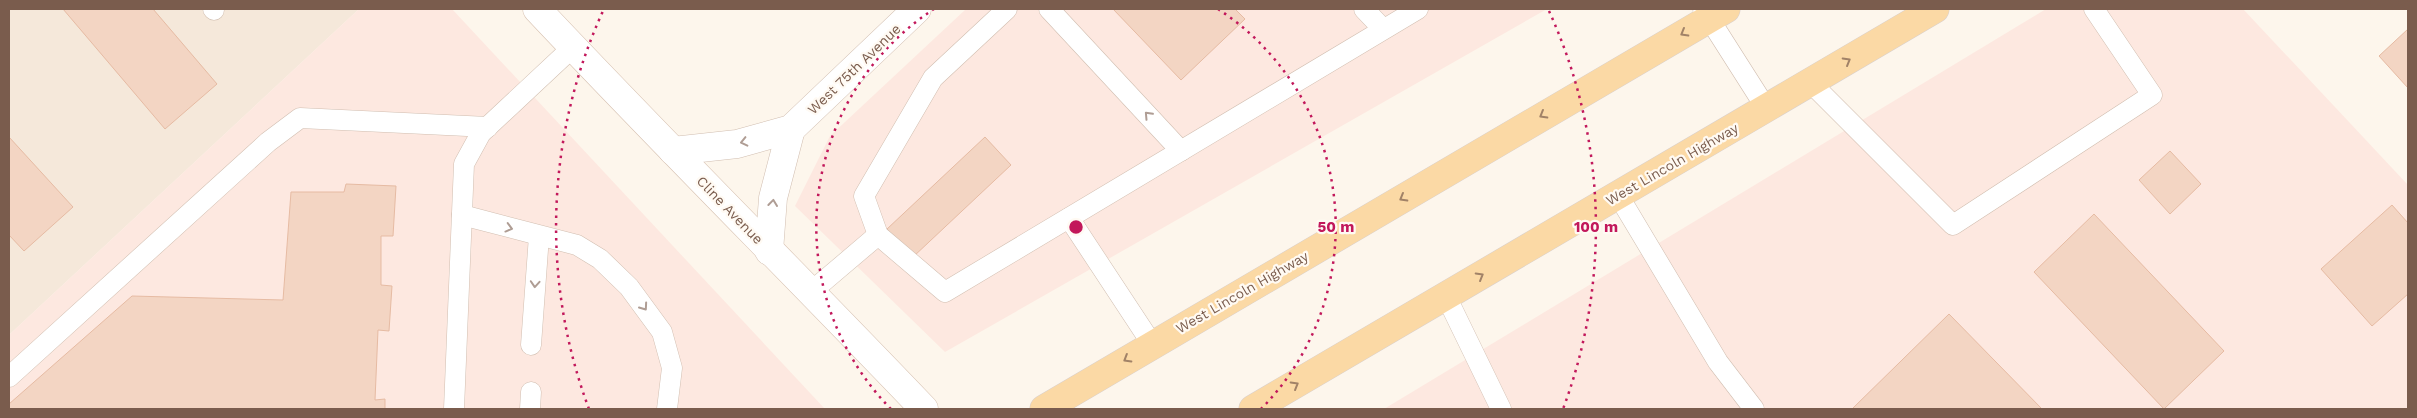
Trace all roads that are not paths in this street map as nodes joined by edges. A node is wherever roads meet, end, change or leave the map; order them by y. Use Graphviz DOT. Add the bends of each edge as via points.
graph roads {
  1 [pos="537,9"];
  2 [pos="917,9"];
  3 [pos="1007,9"];
  4 [pos="1049,9"];
  5 [pos="1364,9"];
  6 [pos="1418,9"];
  7 [pos="1935,9"];
  8 [pos="2094,9"];
  9 [pos="1713,12"];
  10 [pos="1383,29"];
  11 [pos="573,47"];
  12 [pos="1810,82"];
  13 [pos="1766,108"];
  14 [pos="488,127"];
  15 [pos="791,129"];
  16 [pos="673,151"];
  17 [pos="1181,151"];
  18 [pos="1618,195"];
  19 [pos="462,215"];
  20 [pos="1069,218"];
  21 [pos="878,235"];
  22 [pos="539,236"];
  23 [pos="769,251"];
  24 [pos="812,291"];
  25 [pos="1446,296"];
  26 [pos="1152,344"];
  27 [pos="530,345"];
  28 [pos="9,377"];
  29 [pos="454,409"];
  30 [pos="667,409"];
  31 [pos="924,409"];
  32 [pos="1044,409"];
  33 [pos="1253,409"];
  34 [pos="1501,409"];
  35 [pos="1754,409"];
  1 -- 11 [label="street, Cline Avenue"];
  2 -- 15 [label="street, West 75th Avenue"];
  3 -- 21 [label="lane" via="933,78 864,196"];
  17 -- 4 [label="lane, one-way"];
  5 -- 10 [label="lane"];
  6 -- 10 [label="lane"];
  12 -- 7 [label="main road, West Lincoln Highway, one-way"];
  8 -- 12 [label="lane" via="2152,95 1953,225"];
  9 -- 13 [label="lane"];
  9 -- 26 [label="main road, West Lincoln Highway, one-way"];
  10 -- 17 [label="lane"];
  11 -- 14 [label="lane"];
  11 -- 16 [label="street, Cline Avenue"];
  12 -- 13 [label="main road, West Lincoln Highway"];
  13 -- 18 [label="main road, West Lincoln Highway"];
  14 -- 19 [label="lane" via="481,133 464,164"];
  14 -- 28 [label="lane" via="300,118 268,142"];
  15 -- 16 [label="street, West 75th Avenue, one-way" via="737,144"];
  23 -- 15 [label="street, one-way" via="773,198"];
  16 -- 23 [label="street, Cline Avenue"];
  17 -- 20 [label="lane"];
  25 -- 18 [label="main road, West Lincoln Highway, one-way"];
  18 -- 35 [label="lane" via="1718,362"];
  19 -- 22 [label="lane, one-way"];
  19 -- 29 [label="lane"];
  20 -- 21 [label="lane" via="945,292"];
  20 -- 26 [label="lane"];
  21 -- 24 [label="lane"];
  22 -- 27 [label="lane, one-way"];
  22 -- 30 [label="lane, one-way" via="577,245 600,259 629,287 662,332 672,368"];
  23 -- 24 [label="street, Cline Avenue"];
  24 -- 31 [label="street, Cline Avenue"];
  33 -- 25 [label="main road, West Lincoln Highway, one-way"];
  25 -- 34 [label="lane"];
  26 -- 32 [label="main road, West Lincoln Highway, one-way"];
}
